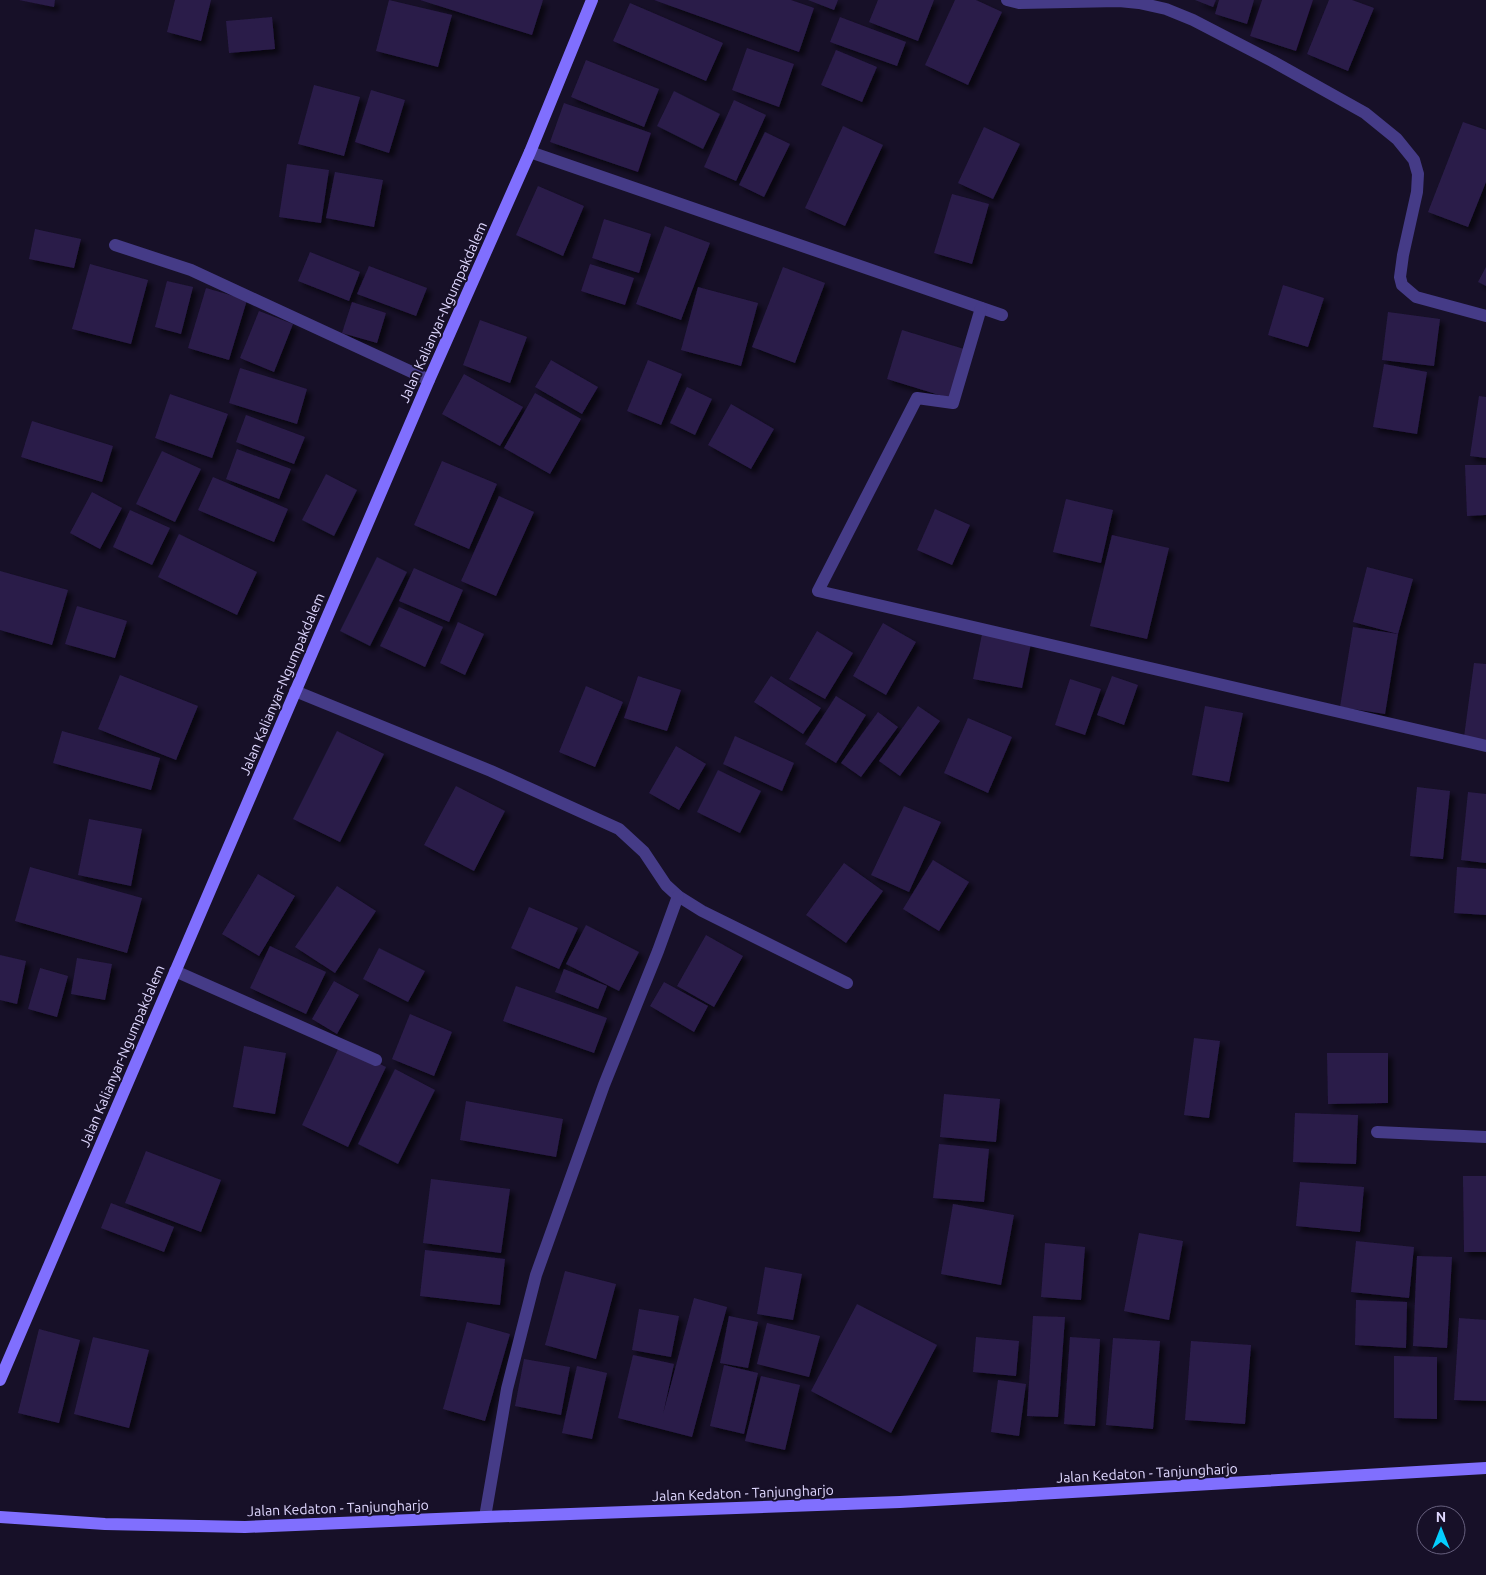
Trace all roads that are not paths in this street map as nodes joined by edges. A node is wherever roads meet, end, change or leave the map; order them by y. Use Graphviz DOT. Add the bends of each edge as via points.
graph roads {
  1 [pos="592,0"];
  2 [pos="1007,0"];
  3 [pos="530,152"];
  4 [pos="114,245"];
  5 [pos="981,308"];
  6 [pos="1002,315"];
  7 [pos="1486,316"];
  8 [pos="429,380"];
  9 [pos="295,691"];
  10 [pos="1486,746"];
  11 [pos="678,896"];
  12 [pos="175,971"];
  13 [pos="846,983"];
  14 [pos="376,1060"];
  15 [pos="1377,1132"];
  16 [pos="1486,1137"];
  17 [pos="0,1380"];
  18 [pos="1486,1468"];
  19 [pos="0,1517"];
  20 [pos="485,1517"];
  1 -- 3 [label="street, Jalan Kalianyar-Ngumpakdalem"];
  2 -- 7 [label="street" via="1019,3 1139,3 1166,9 1272,61 1366,113 1397,139 1414,160 1418,174 1403,255 1402,285 1416,297"];
  3 -- 5 [label="street"];
  3 -- 8 [label="street, Jalan Kalianyar-Ngumpakdalem"];
  4 -- 8 [label="street" via="192,270"];
  5 -- 6 [label="street"];
  5 -- 10 [label="street" via="953,403 916,398 818,591"];
  8 -- 9 [label="street, Jalan Kalianyar-Ngumpakdalem"];
  9 -- 11 [label="street" via="491,771 619,829 644,852 666,885"];
  9 -- 12 [label="street, Jalan Kalianyar-Ngumpakdalem"];
  11 -- 13 [label="street"];
  11 -- 20 [label="street" via="604,1085 536,1275 507,1389"];
  12 -- 14 [label="street"];
  12 -- 17 [label="street, Jalan Kalianyar-Ngumpakdalem"];
  15 -- 16 [label="street"];
  18 -- 20 [label="street, Jalan Kedaton - Tanjungharjo" via="900,1502"];
  19 -- 20 [label="street, Jalan Kedaton - Tanjungharjo" via="105,1524 246,1527"];
}
